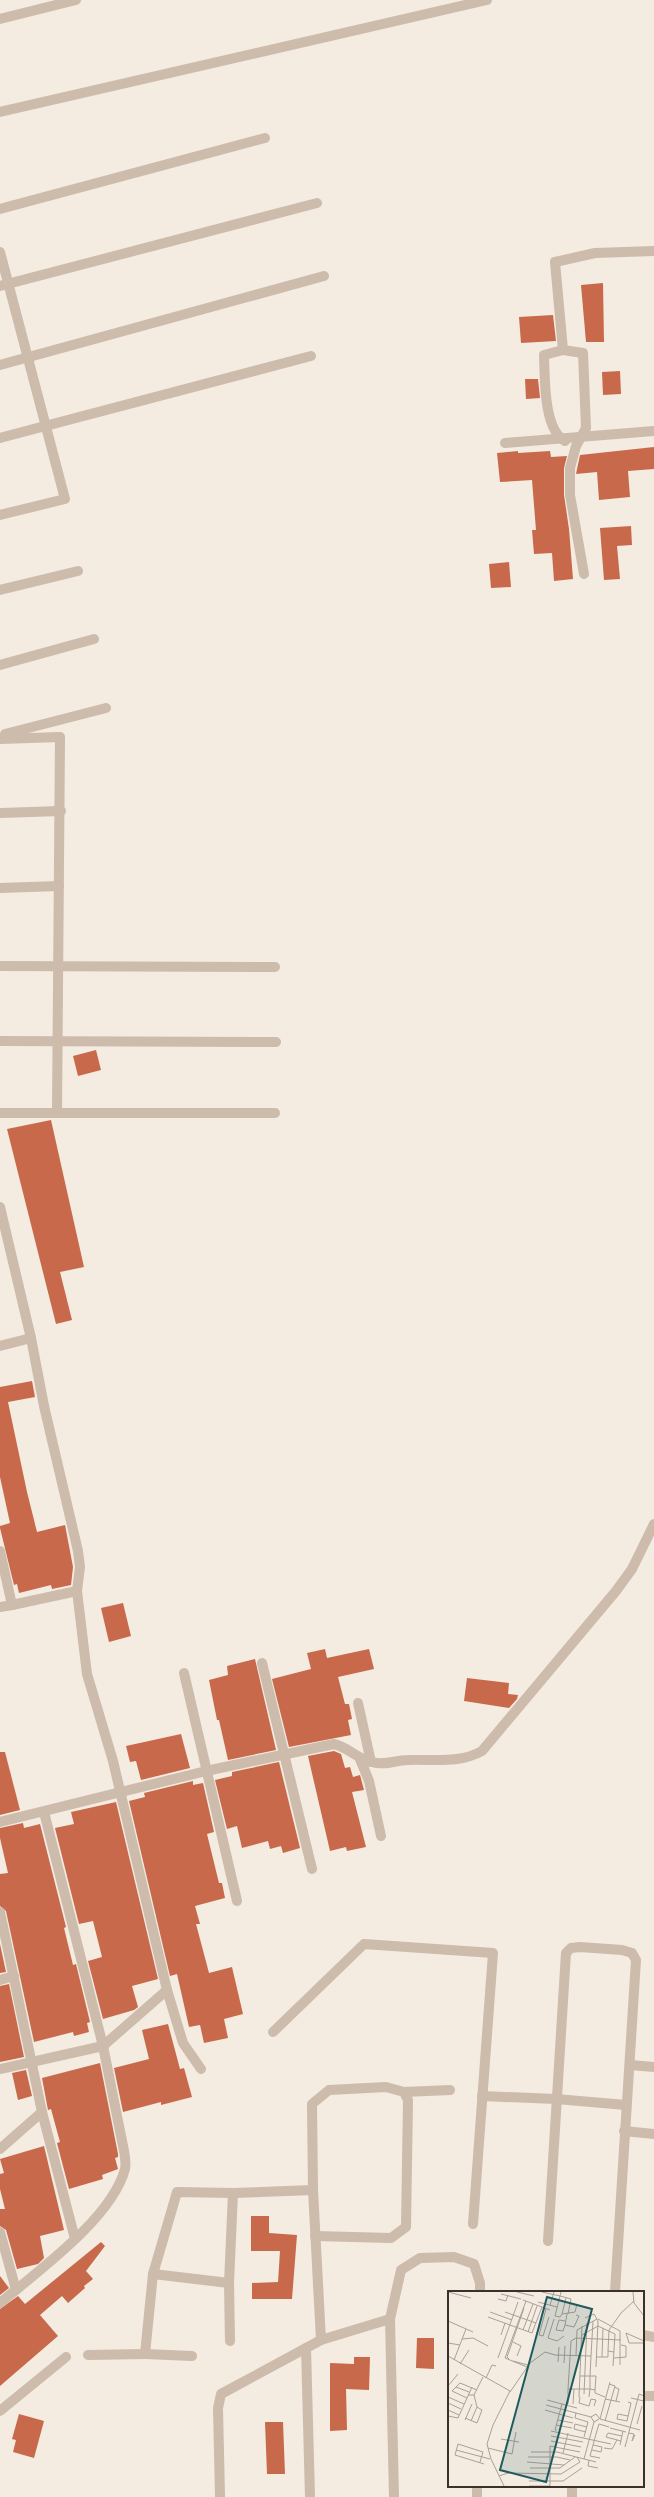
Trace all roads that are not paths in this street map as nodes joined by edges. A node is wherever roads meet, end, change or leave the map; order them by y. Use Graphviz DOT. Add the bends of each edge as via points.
graph roads {
  1 [pos="76,0"];
  2 [pos="487,0"];
  3 [pos="0,19"];
  4 [pos="0,112"];
  5 [pos="265,138"];
  6 [pos="317,203"];
  7 [pos="0,209"];
  8 [pos="654,251"];
  9 [pos="0,252"];
  10 [pos="324,276"];
  11 [pos="4,285"];
  12 [pos="563,350"];
  13 [pos="311,356"];
  14 [pos="28,358"];
  15 [pos="0,365"];
  16 [pos="46,428"];
  17 [pos="654,431"];
  18 [pos="582,436"];
  19 [pos="0,438"];
  20 [pos="560,438"];
  21 [pos="505,443"];
  22 [pos="576,446"];
  23 [pos="0,515"];
  24 [pos="78,571"];
  25 [pos="584,574"];
  26 [pos="0,590"];
  27 [pos="94,639"];
  28 [pos="0,665"];
  29 [pos="106,708"];
  30 [pos="0,737"];
  31 [pos="61,811"];
  32 [pos="0,813"];
  33 [pos="60,886"];
  34 [pos="0,888"];
  35 [pos="0,966"];
  36 [pos="58,966"];
  37 [pos="275,967"];
  38 [pos="0,1041"];
  39 [pos="58,1041"];
  40 [pos="276,1042"];
  41 [pos="0,1113"];
  42 [pos="57,1113"];
  43 [pos="275,1113"];
  44 [pos="0,1207"];
  45 [pos="31,1338"];
  46 [pos="0,1346"];
  47 [pos="654,1524"];
  48 [pos="0,1551"];
  49 [pos="77,1591"];
  50 [pos="12,1605"];
  51 [pos="0,1607"];
  52 [pos="262,1663"];
  53 [pos="184,1673"];
  54 [pos="358,1703"];
  55 [pos="284,1754"];
  56 [pos="360,1759"];
  57 [pos="371,1762"];
  58 [pos="206,1771"];
  59 [pos="121,1794"];
  60 [pos="44,1812"];
  61 [pos="0,1822"];
  62 [pos="381,1836"];
  63 [pos="312,1869"];
  64 [pos="237,1901"];
  65 [pos="0,1912"];
  66 [pos="14,1976"];
  67 [pos="0,1980"];
  68 [pos="167,1990"];
  69 [pos="273,2032"];
  70 [pos="103,2046"];
  71 [pos="31,2061"];
  72 [pos="630,2065"];
  73 [pos="654,2067"];
  74 [pos="0,2069"];
  75 [pos="201,2069"];
  76 [pos="450,2090"];
  77 [pos="404,2092"];
  78 [pos="482,2096"];
  79 [pos="556,2099"];
  80 [pos="626,2105"];
  81 [pos="42,2112"];
  82 [pos="624,2131"];
  83 [pos="654,2134"];
  84 [pos="0,2149"];
  85 [pos="313,2190"];
  86 [pos="233,2193"];
  87 [pos="473,2224"];
  88 [pos="0,2232"];
  89 [pos="315,2236"];
  90 [pos="75,2239"];
  91 [pos="548,2241"];
  92 [pos="153,2274"];
  93 [pos="229,2283"];
  94 [pos="16,2290"];
  95 [pos="480,2291"];
  96 [pos="615,2291"];
  97 [pos="0,2303"];
  98 [pos="390,2319"];
  99 [pos="644,2335"];
  100 [pos="654,2337"];
  101 [pos="321,2340"];
  102 [pos="230,2341"];
  103 [pos="306,2348"];
  104 [pos="145,2354"];
  105 [pos="88,2355"];
  106 [pos="192,2356"];
  107 [pos="66,2357"];
  108 [pos="0,2411"];
  109 [pos="220,2497"];
  110 [pos="310,2497"];
  111 [pos="394,2497"];
  1 -- 3 [label="street"];
  2 -- 4 [label="street"];
  5 -- 7 [label="street"];
  6 -- 11 [label="street"];
  8 -- 12 [label="street" via="595,253 555,262"];
  9 -- 11 [label="street"];
  10 -- 14 [label="street"];
  11 -- 14 [label="street"];
  12 -- 18 [label="street" via="582,353 586,428"];
  12 -- 20 [label="street" via="544,355 548,416"];
  13 -- 16 [label="street"];
  14 -- 15 [label="street"];
  14 -- 16 [label="street"];
  16 -- 19 [label="street"];
  16 -- 23 [label="street" via="65,499"];
  17 -- 18 [label="street"];
  18 -- 20 [label="street"];
  18 -- 22 [label="street"];
  20 -- 21 [label="street"];
  20 -- 22 [label="street"];
  22 -- 25 [label="street" via="570,468 570,495"];
  24 -- 26 [label="street"];
  27 -- 28 [label="street"];
  29 -- 30 [label="street"];
  30 -- 31 [label="street" via="60,737"];
  31 -- 32 [label="street"];
  31 -- 33 [label="street"];
  33 -- 34 [label="street"];
  33 -- 36 [label="street"];
  35 -- 36 [label="street"];
  36 -- 37 [label="street"];
  36 -- 39 [label="street"];
  38 -- 39 [label="street"];
  39 -- 40 [label="street"];
  39 -- 42 [label="street"];
  41 -- 42 [label="street"];
  42 -- 43 [label="street"];
  44 -- 45 [label="street"];
  45 -- 46 [label="street"];
  45 -- 49 [label="street" via="78,1551 80,1573"];
  47 -- 57 [label="street" via="632,1569 616,1592 482,1752 460,1760 406,1760 382,1765"];
  48 -- 50 [label="street"];
  49 -- 50 [label="street"];
  49 -- 59 [label="street" via="87,1674"];
  50 -- 51 [label="street"];
  52 -- 55 [label="street"];
  53 -- 58 [label="street"];
  54 -- 57 [label="street"];
  55 -- 56 [label="street" via="334,1744 342,1745"];
  55 -- 58 [label="street"];
  55 -- 63 [label="street"];
  56 -- 57 [label="street"];
  56 -- 62 [label="street" via="369,1781"];
  58 -- 59 [label="street"];
  58 -- 64 [label="street"];
  59 -- 60 [label="street"];
  59 -- 68 [label="street"];
  60 -- 61 [label="street"];
  60 -- 70 [label="street"];
  65 -- 66 [label="street"];
  66 -- 67 [label="street"];
  66 -- 71 [label="street"];
  68 -- 70 [label="street"];
  68 -- 75 [label="street" via="183,2043"];
  69 -- 78 [label="street" via="364,1944 493,1953"];
  70 -- 71 [label="street"];
  70 -- 90 [label="street" via="124,2151 125,2168 119,2185 108,2202"];
  71 -- 74 [label="street"];
  71 -- 81 [label="street"];
  72 -- 73 [label="street"];
  72 -- 79 [label="street" via="636,1960 632,1953 622,1950 571,1948 566,1953"];
  72 -- 80 [label="street"];
  76 -- 77 [label="street"];
  77 -- 85 [label="street" via="386,2087 328,2090 312,2104"];
  77 -- 89 [label="street" via="408,2100 406,2227 391,2238"];
  78 -- 79 [label="street"];
  78 -- 87 [label="street"];
  79 -- 80 [label="street"];
  79 -- 91 [label="street"];
  80 -- 82 [label="street"];
  81 -- 84 [label="street"];
  81 -- 90 [label="street"];
  82 -- 83 [label="street"];
  82 -- 96 [label="street"];
  85 -- 86 [label="street"];
  85 -- 89 [label="street"];
  86 -- 92 [label="street" via="177,2192"];
  86 -- 93 [label="street"];
  88 -- 94 [label="street"];
  89 -- 101 [label="street"];
  90 -- 94 [label="street"];
  92 -- 93 [label="street"];
  92 -- 104 [label="street"];
  93 -- 102 [label="street"];
  94 -- 97 [label="street"];
  95 -- 98 [label="street" via="474,2264 454,2257 420,2258 401,2270"];
  98 -- 101 [label="street"];
  98 -- 111 [label="street"];
  99 -- 100 [label="street"];
  101 -- 103 [label="street"];
  103 -- 109 [label="street" via="221,2394 218,2408"];
  103 -- 110 [label="street"];
  104 -- 105 [label="street"];
  104 -- 106 [label="street"];
  107 -- 108 [label="street"];
}
